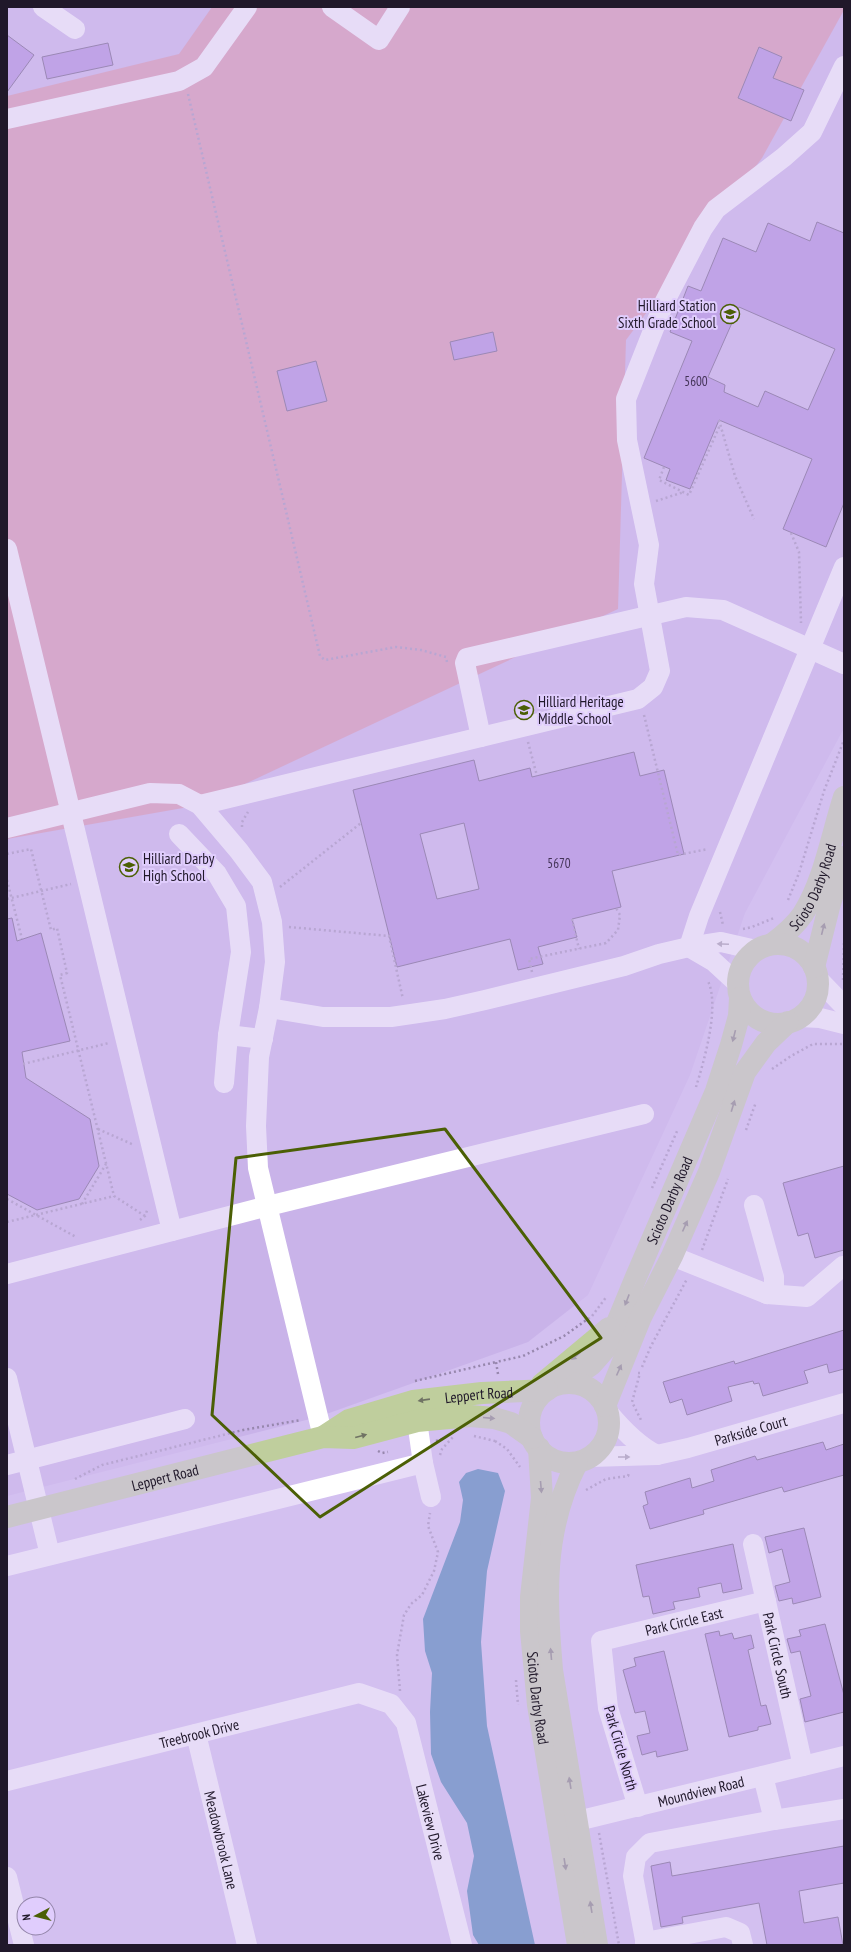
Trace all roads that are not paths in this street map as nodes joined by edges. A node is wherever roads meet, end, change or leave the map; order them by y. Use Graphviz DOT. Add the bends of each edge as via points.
graph roads {
  1 [pos="43,7"];
  2 [pos="247,7"];
  3 [pos="332,7"];
  4 [pos="400,7"];
  5 [pos="75,29"];
  6 [pos="844,66"];
  7 [pos="7,119"];
  8 [pos="7,549"];
  9 [pos="844,567"];
  10 [pos="650,614"];
  11 [pos="803,645"];
  12 [pos="844,664"];
  13 [pos="481,737"];
  14 [pos="844,797"];
  15 [pos="200,805"];
  16 [pos="71,813"];
  17 [pos="7,828"];
  18 [pos="179,834"];
  19 [pos="239,851"];
  20 [pos="844,857"];
  21 [pos="217,874"];
  22 [pos="280,939"];
  23 [pos="689,947"];
  24 [pos="764,947"];
  25 [pos="241,952"];
  26 [pos="816,973"];
  27 [pos="739,991"];
  28 [pos="844,1006"];
  29 [pos="269,1008"];
  30 [pos="794,1019"];
  31 [pos="844,1024"];
  32 [pos="228,1035"];
  33 [pos="263,1039"];
  34 [pos="224,1083"];
  35 [pos="644,1114"];
  36 [pos="754,1205"];
  37 [pos="268,1206"];
  38 [pos="172,1231"];
  39 [pos="672,1256"];
  40 [pos="843,1266"];
  41 [pos="7,1274"];
  42 [pos="767,1294"];
  43 [pos="617,1323"];
  44 [pos="7,1378"];
  45 [pos="549,1388"];
  46 [pos="844,1403"];
  47 [pos="606,1409"];
  48 [pos="185,1419"];
  49 [pos="417,1421"];
  50 [pos="320,1427"];
  51 [pos="535,1443"];
  52 [pos="657,1455"];
  53 [pos="28,1460"];
  54 [pos="584,1460"];
  55 [pos="430,1462"];
  56 [pos="7,1465"];
  57 [pos="432,1497"];
  58 [pos="40,1509"];
  59 [pos="7,1517"];
  60 [pos="753,1544"];
  61 [pos="50,1555"];
  62 [pos="7,1566"];
  63 [pos="766,1601"];
  64 [pos="601,1641"];
  65 [pos="391,1704"];
  66 [pos="196,1734"];
  67 [pos="844,1756"];
  68 [pos="803,1766"];
  69 [pos="763,1776"];
  70 [pos="7,1781"];
  71 [pos="638,1807"];
  72 [pos="844,1809"];
  73 [pos="774,1820"];
  74 [pos="577,1821"];
  75 [pos="7,1876"];
  76 [pos="645,1944"];
  77 [pos="24,1945"];
  78 [pos="247,1945"];
  79 [pos="462,1945"];
  80 [pos="578,1945"];
  81 [pos="597,1945"];
  82 [pos="743,1945"];
  1 -- 5 [label="street"];
  2 -- 7 [label="street" via="204,67 179,81"];
  3 -- 4 [label="street" via="379,40"];
  6 -- 10 [label="street" via="812,132 716,209 703,228 664,303 626,399 627,440 649,545 644,584"];
  8 -- 16 [label="street"];
  9 -- 11 [label="street"];
  10 -- 11 [label="street" via="686,607 723,610"];
  10 -- 13 [label="street" via="660,670 653,687 638,699"];
  10 -- 13 [label="street" via="467,658 465,663"];
  11 -- 12 [label="street"];
  11 -- 23 [label="street" via="721,849"];
  13 -- 15 [label="street"];
  14 -- 24 [label="main road, Scioto Darby Road" via="813,895 803,914 789,931"];
  15 -- 16 [label="street" via="179,794 150,793"];
  15 -- 19 [label="street"];
  16 -- 17 [label="street"];
  16 -- 38 [label="street"];
  18 -- 21 [label="street"];
  19 -- 21 [label="street"];
  19 -- 22 [label="street" via="262,882 272,922"];
  26 -- 20 [label="main road, Scioto Darby Road, one-way" via="828,907"];
  21 -- 25 [label="street" via="236,906"];
  22 -- 25 [label="street"];
  22 -- 29 [label="street"];
  24 -- 23 [label="street, one-way" via="721,942"];
  23 -- 27 [label="street" via="713,961"];
  23 -- 29 [label="street" via="564,981 414,1014 391,1017 323,1017"];
  24 -- 26 [label="main road" via="782,944 795,948 806,955"];
  24 -- 27 [label="main road" via="746,959 740,971"];
  25 -- 32 [label="street"];
  26 -- 28 [label="street"];
  26 -- 30 [label="main road" via="817,992 812,1004"];
  27 -- 30 [label="main road" via="747,1009 756,1018 768,1023 781,1024"];
  27 -- 43 [label="main road, Scioto Darby Road, one-way" via="739,1016 716,1091"];
  29 -- 33 [label="street"];
  30 -- 31 [label="street" via="820,1018"];
  39 -- 30 [label="main road, Scioto Darby Road, one-way" via="709,1172 745,1072 766,1043"];
  32 -- 33 [label="street"];
  32 -- 34 [label="street"];
  33 -- 37 [label="street" via="256,1126 258,1168"];
  35 -- 37 [label="street"];
  36 -- 42 [label="street" via="774,1277 774,1286"];
  37 -- 38 [label="street"];
  37 -- 50 [label="street"];
  38 -- 41 [label="street"];
  39 -- 42 [label="street"];
  47 -- 39 [label="main road, Scioto Darby Road, one-way" via="641,1317"];
  40 -- 42 [label="street" via="806,1297"];
  43 -- 45 [label="main road, one-way" via="604,1331"];
  43 -- 45 [label="main road, Scioto Darby Road" via="613,1340 592,1364"];
  44 -- 53 [label="street"];
  45 -- 47 [label="main road" via="579,1384 592,1390 602,1399"];
  45 -- 50 [label="main road, Leppert Road, one-way" via="412,1401"];
  45 -- 51 [label="main road" via="533,1405 530,1417"];
  46 -- 52 [label="street, Parkside Court"];
  47 -- 52 [label="street" via="632,1439"];
  47 -- 54 [label="main road" via="609,1426 606,1439 599,1450"];
  48 -- 53 [label="street"];
  50 -- 49 [label="main road, Leppert Road, one-way" via="354,1438"];
  49 -- 51 [label="main road, Leppert Road, one-way" via="470,1416 494,1418 510,1423"];
  49 -- 55 [label="street"];
  50 -- 58 [label="main road, Leppert Road"];
  51 -- 54 [label="main road" via="552,1460 564,1463"];
  51 -- 74 [label="main road, Scioto Darby Road, one-way" via="542,1498 531,1597 531,1631 538,1705"];
  54 -- 52 [label="street, Parkside Court, one-way"];
  53 -- 56 [label="street"];
  53 -- 58 [label="street"];
  74 -- 54 [label="main road, Scioto Darby Road, one-way" via="552,1670 548,1627 548,1574 552,1532 561,1497"];
  55 -- 57 [label="street"];
  55 -- 61 [label="street"];
  58 -- 59 [label="main road, Leppert Road"];
  58 -- 61 [label="street"];
  60 -- 63 [label="street, Park Circle South"];
  61 -- 62 [label="street"];
  63 -- 64 [label="street, Park Circle East"];
  63 -- 68 [label="street, Park Circle South"];
  64 -- 71 [label="street, Park Circle North" via="608,1708"];
  65 -- 66 [label="street, Treebrook Drive" via="359,1693"];
  65 -- 79 [label="street, Lakeview Drive" via="406,1724"];
  66 -- 70 [label="street, Treebrook Drive"];
  66 -- 78 [label="street, Meadowbrook Lane"];
  67 -- 68 [label="street, Moundview Road"];
  68 -- 69 [label="street, Moundview Road"];
  69 -- 71 [label="street, Moundview Road"];
  69 -- 73 [label="street"];
  71 -- 74 [label="street, Moundview Road"];
  72 -- 73 [label="street"];
  73 -- 76 [label="street" via="650,1843 636,1857 633,1876"];
  74 -- 80 [label="main road, Scioto Darby Road, one-way"];
  81 -- 74 [label="main road, Scioto Darby Road, one-way"];
  75 -- 77 [label="street"];
  76 -- 82 [label="street" via="726,1927 740,1933"];
}
